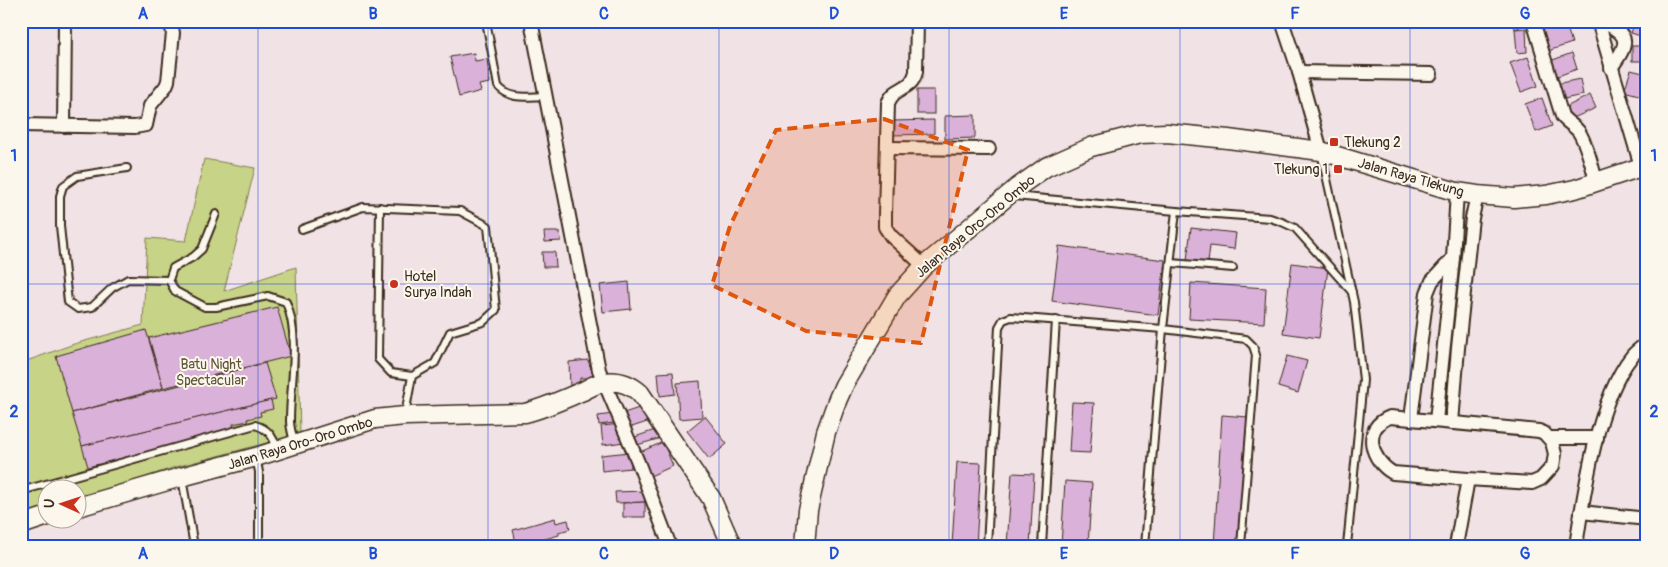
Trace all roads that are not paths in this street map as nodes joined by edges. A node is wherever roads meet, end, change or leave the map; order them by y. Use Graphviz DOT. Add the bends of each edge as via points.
graph roads {
  1 [pos="65,21"];
  2 [pos="166,21"];
  3 [pos="486,21"];
  4 [pos="531,21"];
  5 [pos="917,21"];
  6 [pos="1282,21"];
  7 [pos="1534,21"];
  8 [pos="1599,21"];
  9 [pos="1611,68"];
  10 [pos="1298,72"];
  11 [pos="1431,74"];
  12 [pos="546,96"];
  13 [pos="21,125"];
  14 [pos="64,126"];
  15 [pos="887,148"];
  16 [pos="989,149"];
  17 [pos="1321,151"];
  18 [pos="127,168"];
  19 [pos="1645,171"];
  20 [pos="1596,182"];
  21 [pos="1457,192"];
  22 [pos="1010,195"];
  23 [pos="1477,195"];
  24 [pos="380,208"];
  25 [pos="1176,211"];
  26 [pos="216,214"];
  27 [pos="302,229"];
  28 [pos="1453,258"];
  29 [pos="1171,263"];
  30 [pos="924,266"];
  31 [pos="1233,268"];
  32 [pos="169,280"];
  33 [pos="1352,292"];
  34 [pos="1056,320"];
  35 [pos="1163,329"];
  36 [pos="1647,343"];
  37 [pos="412,376"];
  38 [pos="604,382"];
  39 [pos="405,416"];
  40 [pos="1411,419"];
  41 [pos="1436,421"];
  42 [pos="1452,422"];
  43 [pos="1549,438"];
  44 [pos="1597,438"];
  45 [pos="286,447"];
  46 [pos="256,457"];
  47 [pos="181,477"];
  48 [pos="1468,479"];
  49 [pos="21,491"];
  50 [pos="88,504"];
  51 [pos="1581,512"];
  52 [pos="38,519"];
  53 [pos="1647,519"];
  54 [pos="21,525"];
  55 [pos="194,546"];
  56 [pos="259,546"];
  57 [pos="670,546"];
  58 [pos="732,546"];
  59 [pos="805,546"];
  60 [pos="987,546"];
  61 [pos="1042,546"];
  62 [pos="1145,546"];
  63 [pos="1241,546"];
  64 [pos="1346,546"];
  65 [pos="1456,546"];
  66 [pos="1576,546"];
  1 -- 14 [label="street"];
  2 -- 14 [label="street" via="173,32 168,82 150,106 146,125"];
  3 -- 12 [label="lane" via="498,86 503,93"];
  4 -- 12 [label="street"];
  5 -- 15 [label="street" via="916,72 911,84 894,93 888,103"];
  6 -- 10 [label="street"];
  7 -- 20 [label="street" via="1562,116 1580,133"];
  8 -- 9 [label="street"];
  8 -- 9 [label="street" via="1616,29 1625,40 1622,54"];
  9 -- 19 [label="street"];
  10 -- 11 [label="street"];
  10 -- 17 [label="street"];
  12 -- 38 [label="street" via="599,370"];
  13 -- 14 [label="street"];
  15 -- 16 [label="street"];
  15 -- 30 [label="street" via="886,227 891,236"];
  17 -- 21 [label="main road, Jalan Raya Tlekung"];
  17 -- 22 [label="main road, Jalan Raya Oro-Oro Ombo" via="1167,133 1140,134 1091,147 1046,167"];
  17 -- 33 [label="lane"];
  18 -- 32 [label="lane" via="76,176 63,186 60,226 68,302 78,309 92,307 112,288 128,279"];
  19 -- 20 [label="main road, Jalan Raya Tlekung"];
  20 -- 23 [label="main road, Jalan Raya Tlekung" via="1546,195 1514,198"];
  21 -- 23 [label="main road, Jalan Raya Tlekung"];
  21 -- 28 [label="street"];
  22 -- 25 [label="lane"];
  22 -- 30 [label="main road, Jalan Raya Oro-Oro Ombo"];
  23 -- 42 [label="street"];
  24 -- 27 [label="lane" via="363,207"];
  24 -- 37 [label="lane" via="378,359 391,373"];
  24 -- 37 [label="lane" via="460,211 488,226 496,310 483,322 450,332 435,363"];
  25 -- 29 [label="lane"];
  25 -- 33 [label="lane" via="1270,218 1282,222 1295,228"];
  26 -- 32 [label="lane" via="202,249 173,268"];
  28 -- 40 [label="street" via="1432,281 1427,293"];
  28 -- 41 [label="street"];
  29 -- 31 [label="lane"];
  29 -- 35 [label="lane"];
  30 -- 59 [label="main road, Jalan Raya Oro-Oro Ombo" via="898,296 837,400 808,510"];
  32 -- 45 [label="lane" via="175,291 205,307 216,308 268,296 286,302 291,315 293,362"];
  33 -- 64 [label="lane" via="1363,380"];
  34 -- 35 [label="lane"];
  34 -- 60 [label="lane" via="1011,317 1003,320 999,327"];
  34 -- 61 [label="lane"];
  35 -- 62 [label="lane"];
  35 -- 63 [label="lane" via="1246,339 1253,346 1256,355"];
  36 -- 44 [label="street" via="1633,354 1622,371"];
  37 -- 39 [label="lane"];
  38 -- 39 [label="main road, Jalan Raya Oro-Oro Ombo" via="525,413"];
  38 -- 57 [label="street"];
  38 -- 58 [label="main road, Jalan Raya Oro-Oro Ombo" via="626,383 640,393 710,498"];
  39 -- 45 [label="main road, Jalan Raya Oro-Oro Ombo" via="375,419"];
  40 -- 41 [label="street"];
  40 -- 48 [label="street" via="1390,417 1375,429 1372,448 1380,464 1393,473"];
  41 -- 42 [label="street"];
  42 -- 43 [label="street" via="1539,431"];
  43 -- 44 [label="street"];
  43 -- 48 [label="street" via="1554,446 1554,460 1550,471 1536,482"];
  44 -- 51 [label="street"];
  45 -- 46 [label="main road, Jalan Raya Oro-Oro Ombo"];
  45 -- 49 [label="lane" via="267,430 255,425"];
  46 -- 47 [label="main road, Jalan Raya Oro-Oro Ombo"];
  46 -- 56 [label="lane"];
  47 -- 50 [label="main road, Jalan Raya Oro-Oro Ombo"];
  47 -- 55 [label="lane"];
  48 -- 65 [label="street"];
  51 -- 53 [label="street"];
  51 -- 66 [label="street"];
  52 -- 54 [label="main road"];
}
